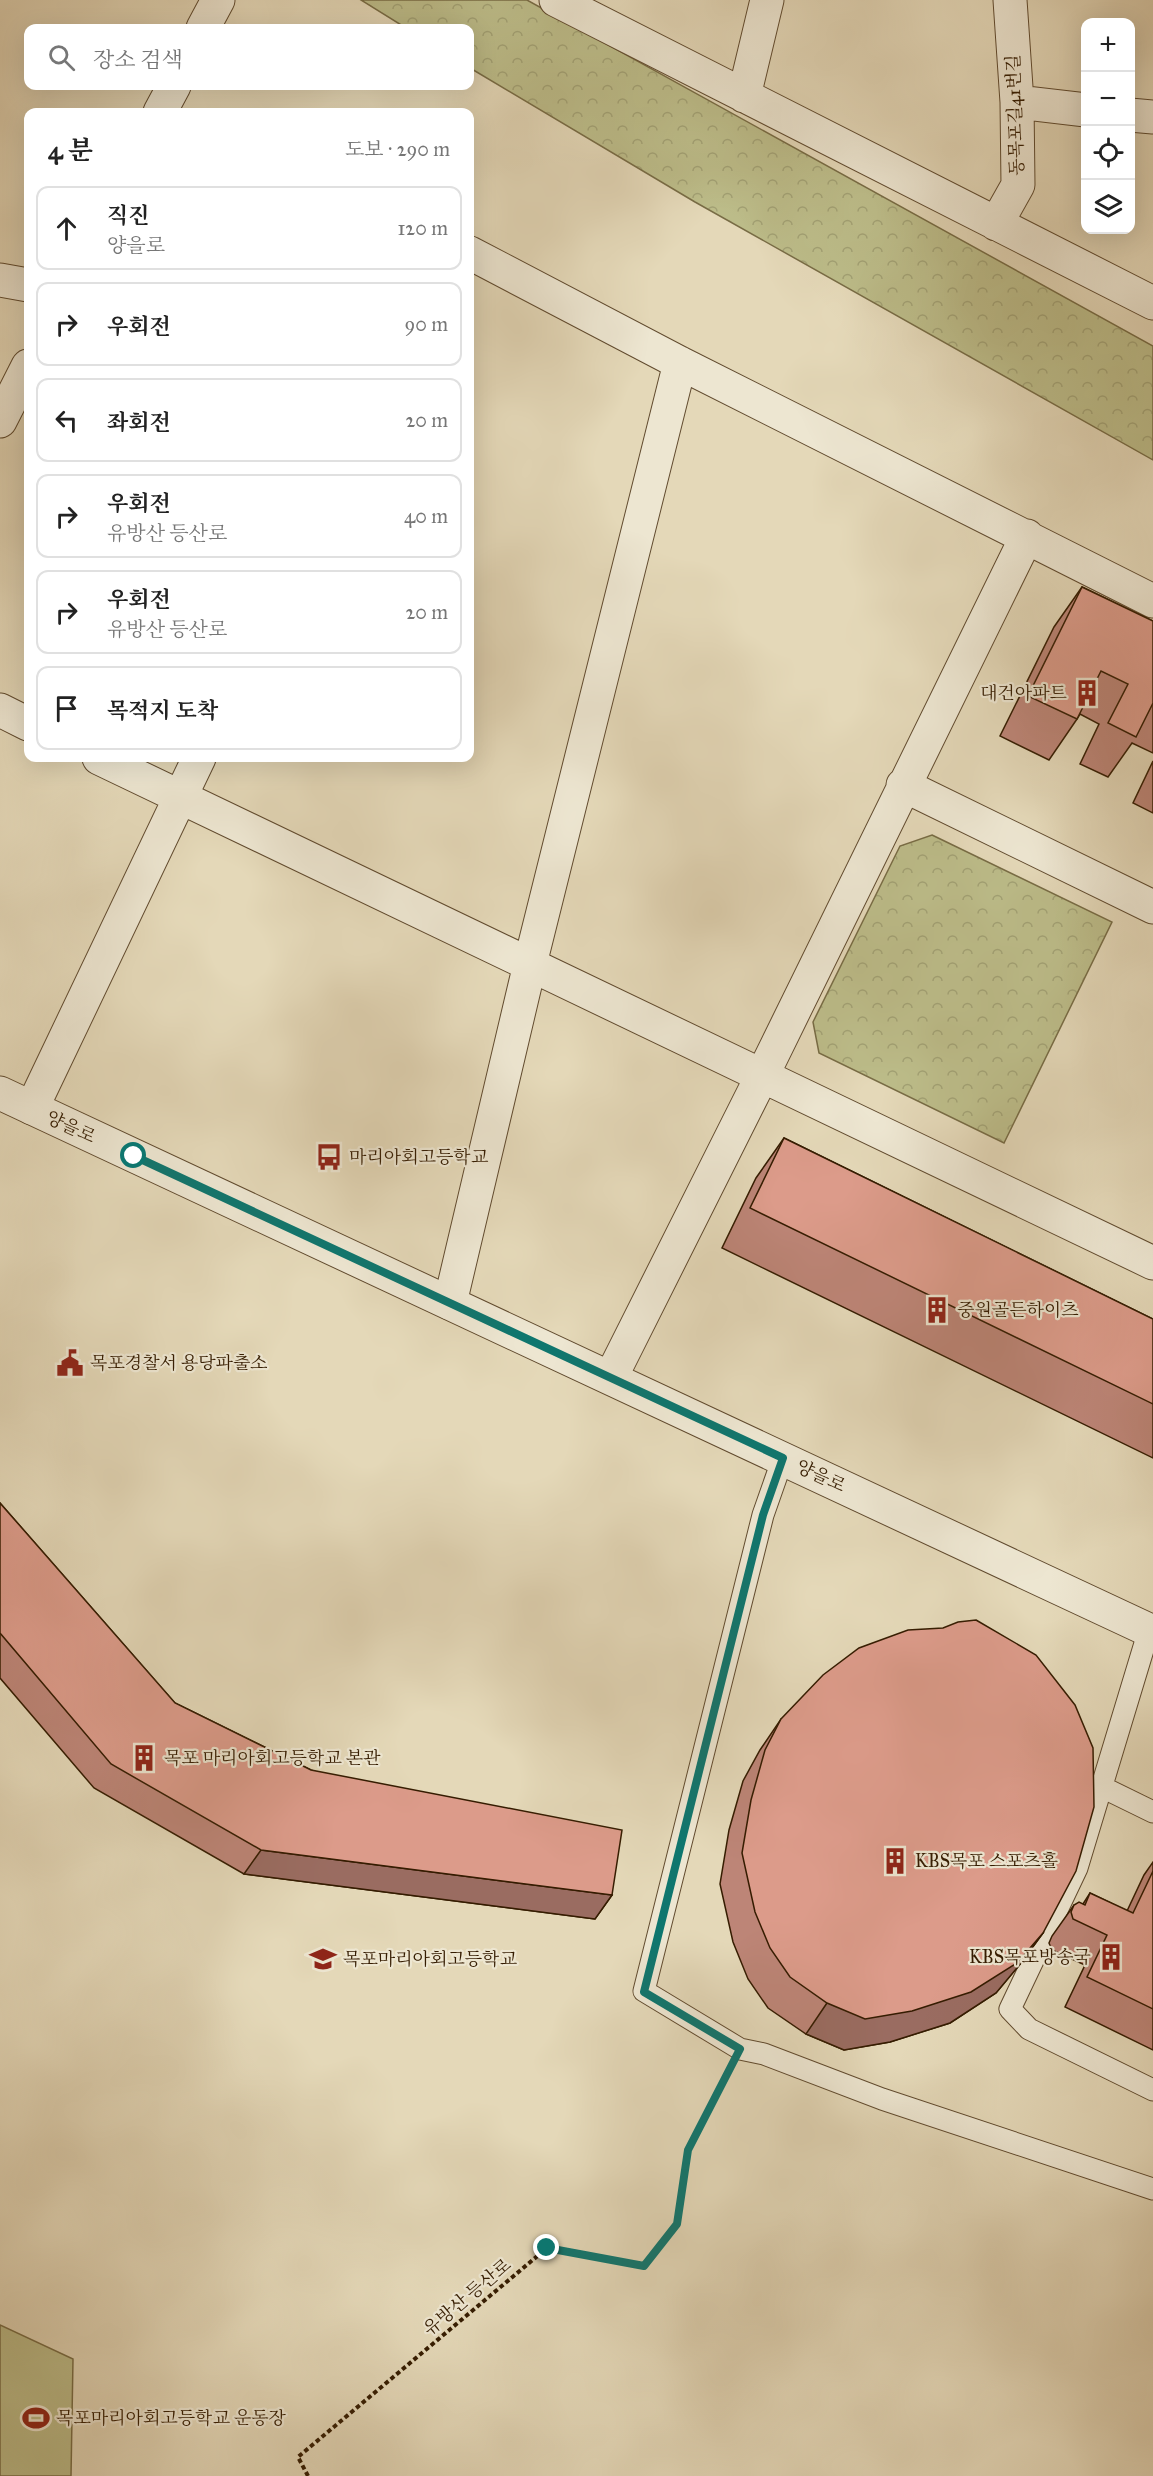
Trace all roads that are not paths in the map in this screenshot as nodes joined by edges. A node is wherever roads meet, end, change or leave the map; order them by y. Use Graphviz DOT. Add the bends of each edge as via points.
graph roads {
  1 [pos="218,0"];
  2 [pos="556,0"];
  3 [pos="767,0"];
  4 [pos="1010,0"];
  5 [pos="206,24"];
  6 [pos="172,90"];
  7 [pos="744,96"];
  8 [pos="1017,102"];
  9 [pos="162,108"];
  10 [pos="1081,109"];
  11 [pos="1135,115"];
  12 [pos="1153,117"];
  13 [pos="996,224"];
  14 [pos="474,255"];
  15 [pos="0,280"];
  16 [pos="24,284"];
  17 [pos="1153,303"];
  18 [pos="680,363"];
  19 [pos="24,374"];
  20 [pos="0,421"];
  21 [pos="1027,536"];
  22 [pos="1153,601"];
  23 [pos="0,710"];
  24 [pos="24,722"];
  25 [pos="107,762"];
  26 [pos="197,762"];
  27 [pos="903,785"];
  28 [pos="180,797"];
  29 [pos="1153,907"];
  30 [pos="530,964"];
  31 [pos="762,1076"];
  32 [pos="0,1093"];
  33 [pos="32,1108"];
  34 [pos="1153,1263"];
  35 [pos="450,1303"];
  36 [pos="611,1377"];
  37 [pos="783,1458"];
  38 [pos="1151,1631"];
  39 [pos="1102,1787"];
  40 [pos="1153,1812"];
  41 [pos="1153,2090"];
  42 [pos="1153,2189"];
  1 -- 5 [label="street"];
  2 -- 7 [label="street"];
  3 -- 7 [label="street"];
  4 -- 8 [label="street, 동목포길41번길"];
  6 -- 9 [label="street"];
  7 -- 13 [label="street"];
  8 -- 10 [label="street"];
  8 -- 13 [label="street, 동목포길41번길" via="1018,185"];
  11 -- 12 [label="street"];
  13 -- 17 [label="street"];
  14 -- 18 [label="street"];
  15 -- 16 [label="street"];
  18 -- 21 [label="street"];
  18 -- 30 [label="street"];
  19 -- 20 [label="street"];
  21 -- 22 [label="street"];
  21 -- 27 [label="street"];
  23 -- 24 [label="street"];
  25 -- 28 [label="street"];
  26 -- 28 [label="street"];
  27 -- 29 [label="street"];
  27 -- 31 [label="street"];
  28 -- 30 [label="street"];
  28 -- 33 [label="street"];
  30 -- 31 [label="street"];
  30 -- 35 [label="street"];
  31 -- 34 [label="street"];
  31 -- 36 [label="street"];
  32 -- 33 [label="street, 양을로"];
  33 -- 35 [label="street, 양을로"];
  35 -- 36 [label="street, 양을로"];
  36 -- 37 [label="street, 양을로"];
  37 -- 38 [label="street, 양을로"];
  37 -- 42 [label="lane" via="763,1515 644,1992 740,2049"];
  38 -- 39 [label="lane"];
  39 -- 40 [label="lane"];
  39 -- 41 [label="lane" via="1077,1868 1010,2009 1029,2029"];
}
